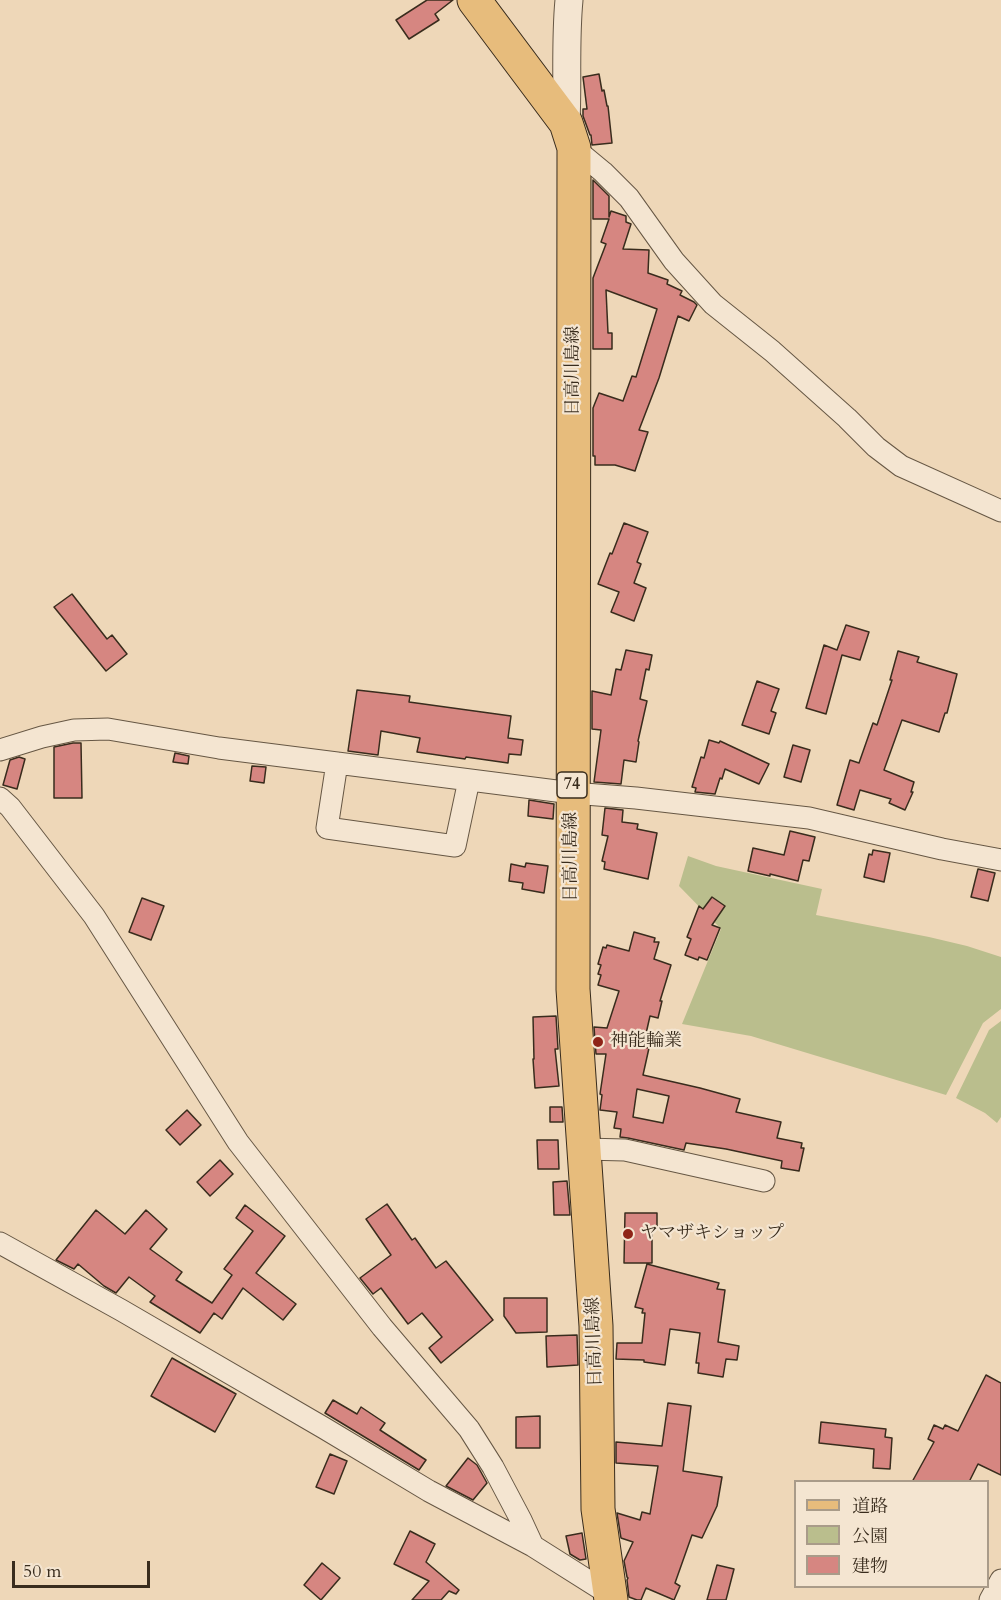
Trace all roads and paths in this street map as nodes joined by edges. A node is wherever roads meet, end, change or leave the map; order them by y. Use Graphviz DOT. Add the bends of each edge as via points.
graph roads {
  1 [pos="474,0"];
  2 [pos="569,0"];
  3 [pos="570,136"];
  4 [pos="1001,511"];
  5 [pos="0,750"];
  6 [pos="337,763"];
  7 [pos="469,780"];
  8 [pos="572,793"];
  9 [pos="0,798"];
  10 [pos="1001,860"];
  11 [pos="584,1149"];
  12 [pos="764,1181"];
  13 [pos="0,1243"];
  14 [pos="533,1546"];
  15 [pos="1001,1580"];
  16 [pos="610,1597"];
  17 [pos="990,1600"];
  1 -- 3 [label="main road"];
  2 -- 3 [label="street"];
  3 -- 4 [label="street" via="629,198 674,261 713,304 876,447 901,466"];
  3 -- 8 [label="main road, 日高川島線 / 74"];
  5 -- 6 [label="street" via="74,730 108,729"];
  6 -- 7 [label="street"];
  6 -- 7 [label="street" via="327,828 455,846"];
  7 -- 8 [label="street"];
  8 -- 10 [label="street" via="809,818"];
  8 -- 11 [label="main road, 日高川島線 / 74" via="573,989"];
  9 -- 14 [label="street" via="94,916 238,1142 382,1327 469,1429"];
  11 -- 12 [label="street" via="625,1150"];
  11 -- 16 [label="main road, 日高川島線 / 74" via="596,1326 598,1509"];
  13 -- 14 [label="street" via="429,1491"];
  14 -- 16 [label="street"];
  15 -- 17 [label="street"];
}
